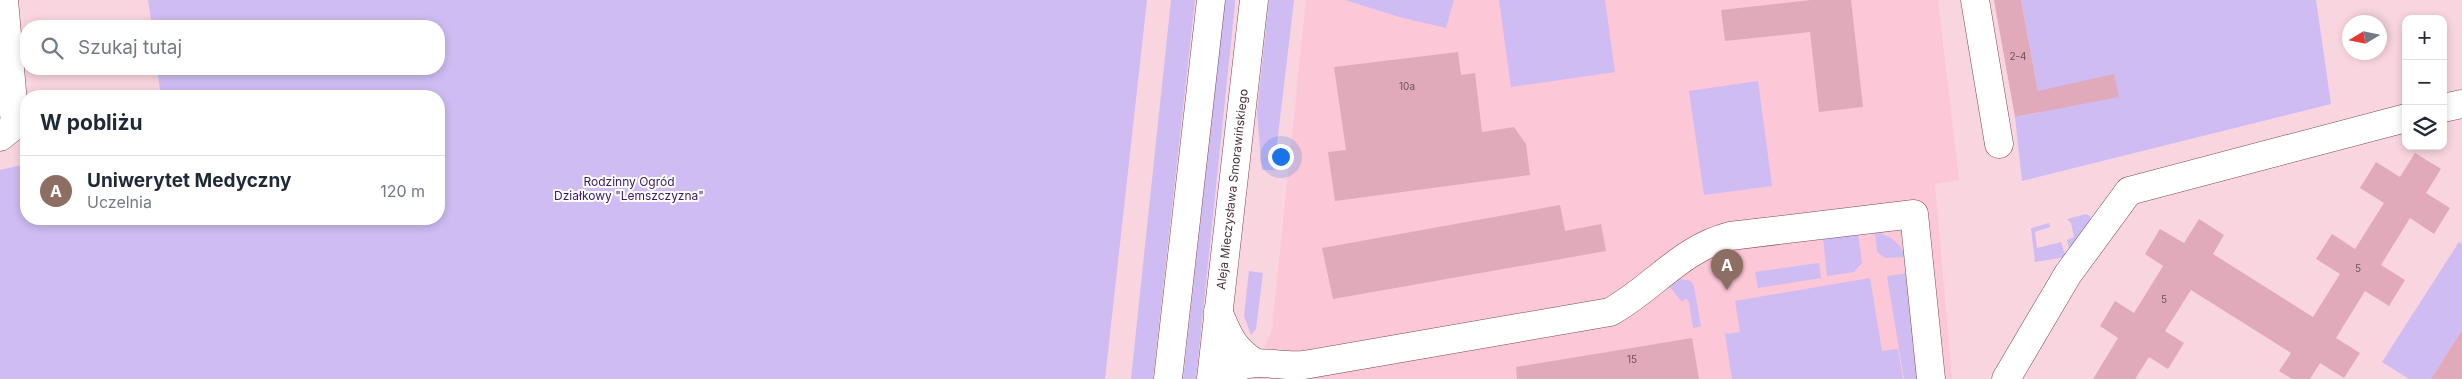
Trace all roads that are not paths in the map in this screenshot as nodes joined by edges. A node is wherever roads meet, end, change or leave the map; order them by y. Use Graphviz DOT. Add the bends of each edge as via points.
graph roads {
  1 [pos="4,0"];
  2 [pos="1211,0"];
  3 [pos="1254,0"];
  4 [pos="1975,0"];
  5 [pos="2462,104"];
  6 [pos="2447,107"];
  7 [pos="2402,119"];
  8 [pos="14,128"];
  9 [pos="1999,144"];
  10 [pos="1218,311"];
  11 [pos="1254,362"];
  12 [pos="1168,379"];
  13 [pos="1210,379"];
  14 [pos="1221,379"];
  15 [pos="1931,379"];
  16 [pos="2006,379"];
  1 -- 8 [label="main road"];
  2 -- 12 [label="main road"];
  3 -- 10 [label="main road, Aleja Mieczysława Smorawińskiego"];
  4 -- 9 [label="main road"];
  5 -- 6 [label="main road"];
  7 -- 16 [label="main road" via="2128,191 2068,274"];
  10 -- 11 [label="main road" via="1239,353"];
  10 -- 13 [label="main road, Aleja Mieczysława Smorawińskiego"];
  11 -- 14 [label="main road" via="1241,365"];
  11 -- 15 [label="main road" via="1304,365 1610,312 1632,300 1694,249 1710,241 1914,214"];
}
